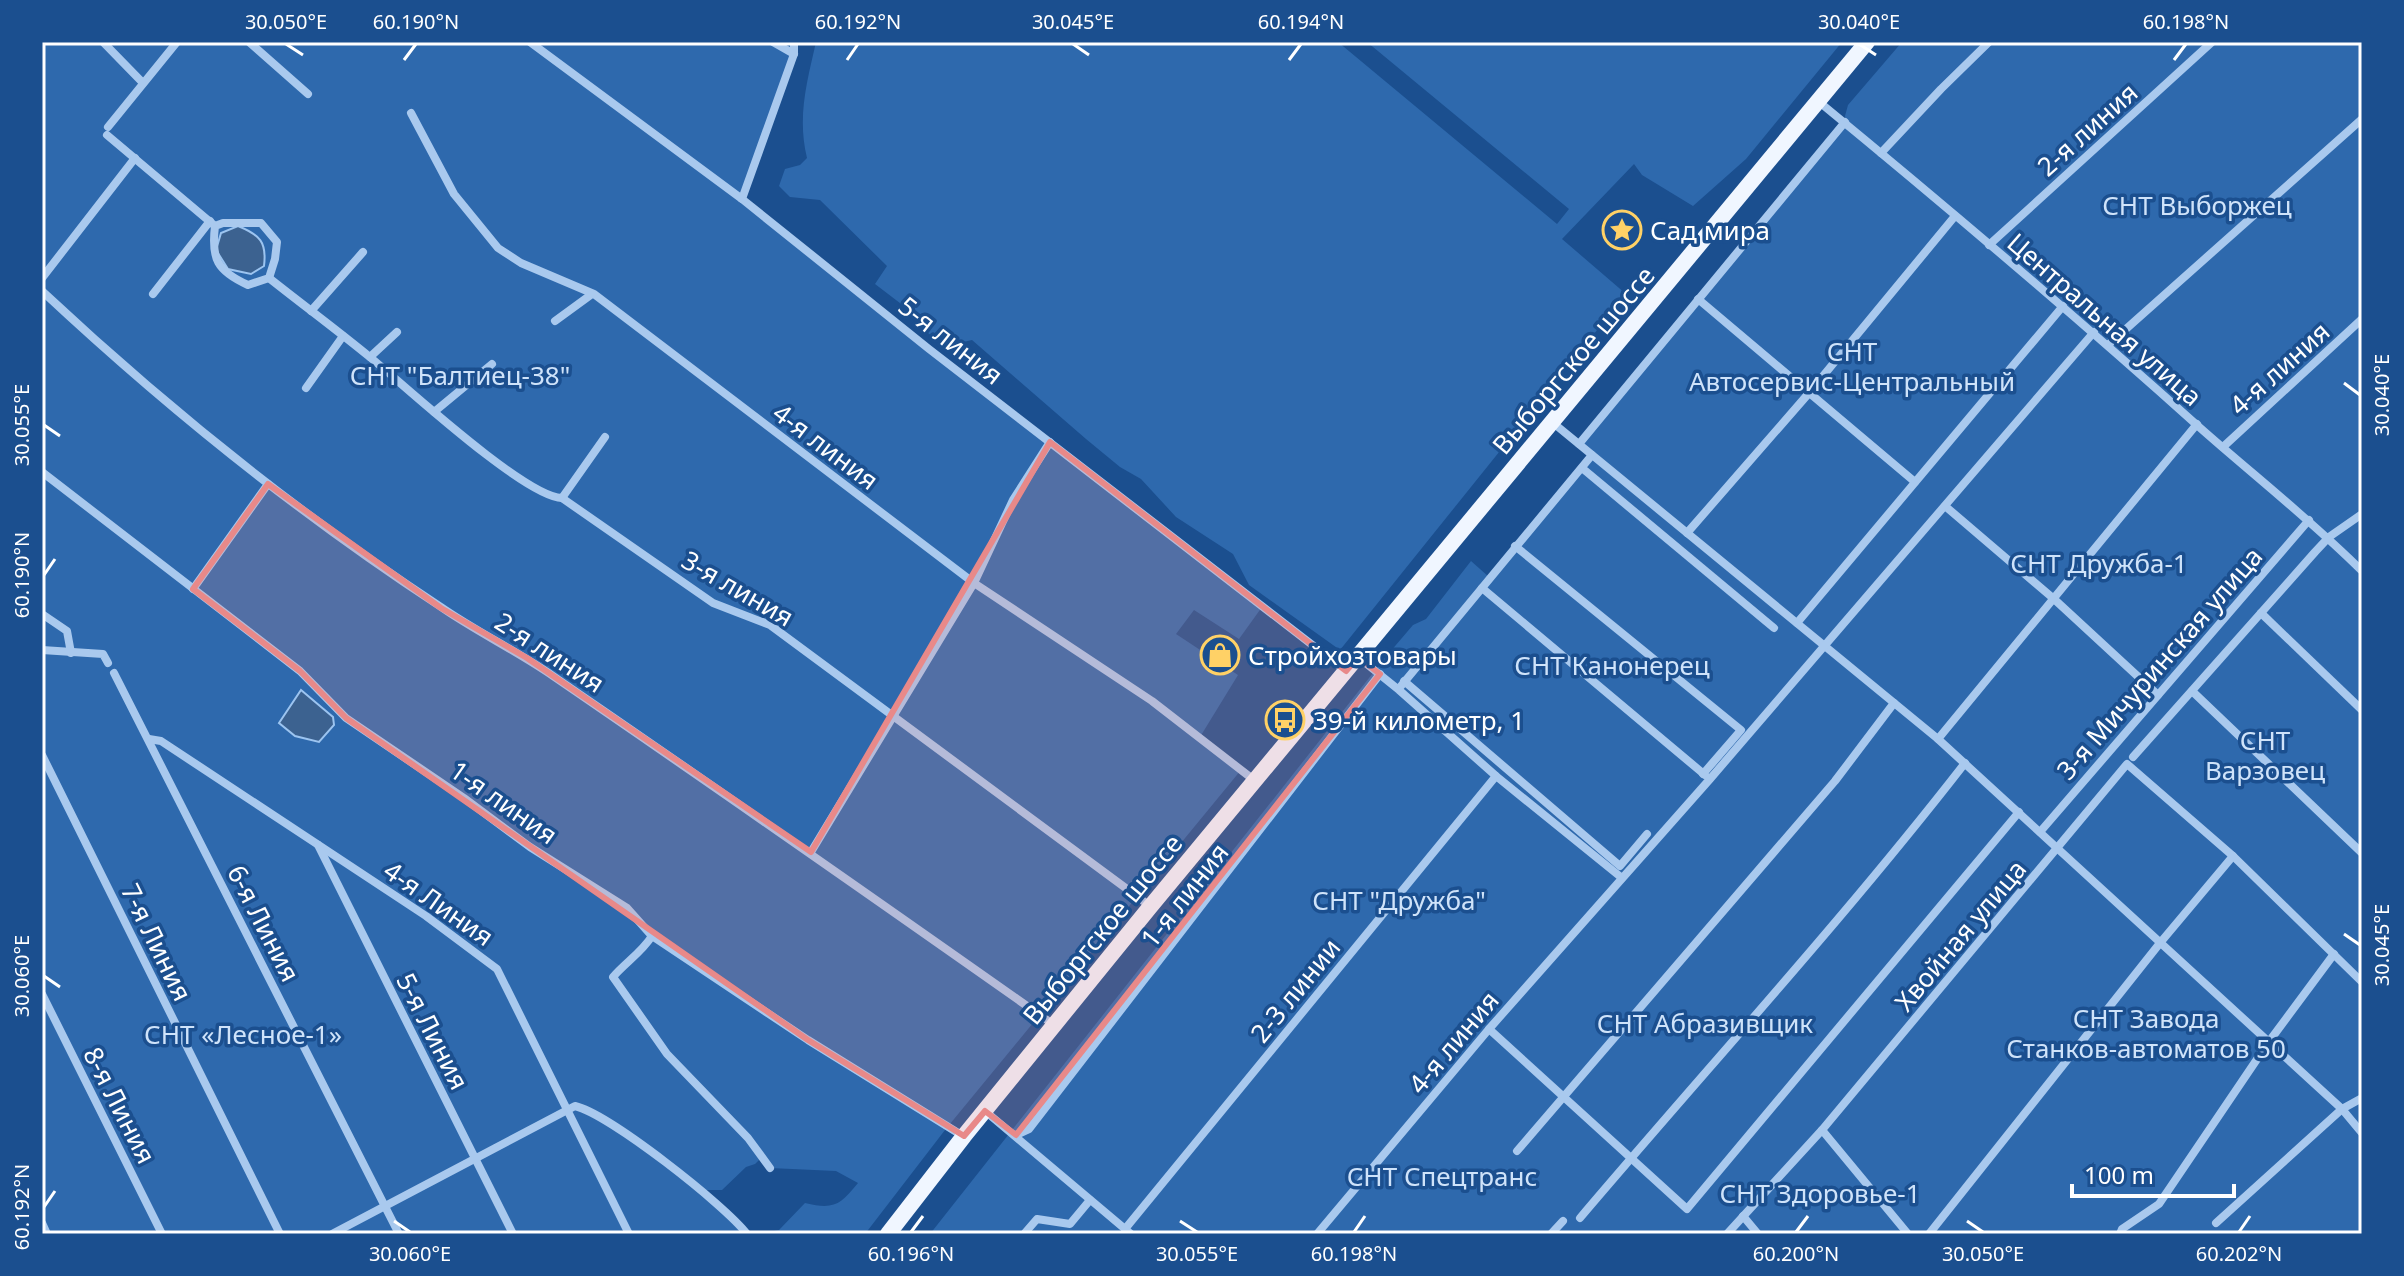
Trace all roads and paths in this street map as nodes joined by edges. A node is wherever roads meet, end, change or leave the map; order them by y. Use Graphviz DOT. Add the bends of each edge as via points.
graph roads {
  1 [pos="103,42"];
  2 [pos="177,42"];
  3 [pos="249,42"];
  4 [pos="530,42"];
  5 [pos="773,42"];
  6 [pos="794,42"];
  7 [pos="1867,42"];
  8 [pos="1989,42"];
  9 [pos="2212,42"];
  10 [pos="794,54"];
  11 [pos="143,83"];
  12 [pos="308,94"];
  13 [pos="1818,101"];
  14 [pos="411,113"];
  15 [pos="2362,119"];
  16 [pos="1845,122"];
  17 [pos="1881,153"];
  18 [pos="135,158"];
  19 [pos="742,199"];
  20 [pos="1955,216"];
  21 [pos="213,223"];
  22 [pos="1989,245"];
  23 [pos="363,252"];
  24 [pos="42,278"];
  25 [pos="269,278"];
  26 [pos="42,291"];
  27 [pos="153,294"];
  28 [pos="592,294"];
  29 [pos="1698,299"];
  30 [pos="2063,306"];
  31 [pos="311,311"];
  32 [pos="2362,319"];
  33 [pos="555,321"];
  34 [pos="397,332"];
  35 [pos="2094,332"];
  36 [pos="343,336"];
  37 [pos="2108,345"];
  38 [pos="370,357"];
  39 [pos="492,364"];
  40 [pos="306,388"];
  41 [pos="1809,393"];
  42 [pos="434,412"];
  43 [pos="1552,422"];
  44 [pos="2197,424"];
  45 [pos="605,437"];
  46 [pos="1050,442"];
  47 [pos="1579,444"];
  48 [pos="2223,447"];
  49 [pos="1592,455"];
  50 [pos="1582,468"];
  51 [pos="42,472"];
  52 [pos="1915,482"];
  53 [pos="268,484"];
  54 [pos="562,498"];
  55 [pos="1945,506"];
  56 [pos="2362,514"];
  57 [pos="2309,520"];
  58 [pos="1687,533"];
  59 [pos="2329,537"];
  60 [pos="1515,546"];
  61 [pos="2362,571"];
  62 [pos="974,583"];
  63 [pos="1482,588"];
  64 [pos="193,589"];
  65 [pos="2054,599"];
  66 [pos="2261,613"];
  67 [pos="42,614"];
  68 [pos="1797,623"];
  69 [pos="1774,628"];
  70 [pos="1825,645"];
  71 [pos="42,650"];
  72 [pos="71,653"];
  73 [pos="1358,657"];
  74 [pos="108,663"];
  75 [pos="1346,671"];
  76 [pos="114,673"];
  77 [pos="1380,674"];
  78 [pos="1401,685"];
  79 [pos="2192,691"];
  80 [pos="2158,695"];
  81 [pos="1894,703"];
  82 [pos="2362,710"];
  83 [pos="893,715"];
  84 [pos="149,739"];
  85 [pos="1938,739"];
  86 [pos="42,755"];
  87 [pos="2130,761"];
  88 [pos="1965,763"];
  89 [pos="1496,776"];
  90 [pos="1707,776"];
  91 [pos="1255,781"];
  92 [pos="2019,812"];
  93 [pos="2040,832"];
  94 [pos="1647,834"];
  95 [pos="318,845"];
  96 [pos="2058,848"];
  97 [pos="811,852"];
  98 [pos="2362,853"];
  99 [pos="2233,856"];
  100 [pos="1622,878"];
  101 [pos="1150,907"];
  102 [pos="652,936"];
  103 [pos="2160,943"];
  104 [pos="2334,954"];
  105 [pos="2362,982"];
  106 [pos="42,994"];
  107 [pos="1055,1025"];
  108 [pos="1489,1029"];
  109 [pos="2268,1043"];
  110 [pos="1565,1096"];
  111 [pos="2362,1098"];
  112 [pos="2342,1109"];
  113 [pos="567,1110"];
  114 [pos="985,1111"];
  115 [pos="1822,1130"];
  116 [pos="2362,1133"];
  117 [pos="1016,1135"];
  118 [pos="964,1136"];
  119 [pos="1517,1151"];
  120 [pos="1632,1157"];
  121 [pos="474,1158"];
  122 [pos="770,1168"];
  123 [pos="1090,1200"];
  124 [pos="386,1207"];
  125 [pos="1743,1216"];
  126 [pos="1580,1218"];
  127 [pos="1563,1221"];
  128 [pos="42,1223"];
  129 [pos="2216,1223"];
  130 [pos="1128,1232"];
  131 [pos="47,1234"];
  132 [pos="162,1234"];
  133 [pos="280,1234"];
  134 [pos="332,1234"];
  135 [pos="399,1234"];
  136 [pos="513,1234"];
  137 [pos="629,1234"];
  138 [pos="747,1234"];
  139 [pos="888,1234"];
  140 [pos="1024,1234"];
  141 [pos="1317,1234"];
  142 [pos="1551,1234"];
  143 [pos="1727,1234"];
  144 [pos="1758,1234"];
  145 [pos="1908,1234"];
  146 [pos="1929,1234"];
  147 [pos="2120,1234"];
  1 -- 11 [label="street"];
  2 -- 11 [label="street"];
  3 -- 12 [label="street"];
  4 -- 19 [label="street, 5-я линия"];
  5 -- 10 [label="street"];
  6 -- 10 [label="street"];
  7 -- 13 [label="main road, Выборгское шоссе"];
  8 -- 17 [label="street"];
  9 -- 22 [label="street, 2-я линия"];
  10 -- 19 [label="street"];
  11 -- 18 [label="street" via="108,131"];
  13 -- 16 [label="street, Центральная улица"];
  13 -- 43 [label="main road, Выборгское шоссе"];
  14 -- 28 [label="street, 4-я линия" via="454,194 498,248"];
  15 -- 37 [label="street"];
  16 -- 17 [label="street, Центральная улица"];
  16 -- 29 [label="street"];
  17 -- 20 [label="street, Центральная улица"];
  18 -- 21 [label="street"];
  18 -- 24 [label="street"];
  19 -- 46 [label="street, 5-я линия"];
  20 -- 22 [label="street, Центральная улица"];
  20 -- 41 [label="street"];
  21 -- 25 [label="street" via="212,249 227,276 248,285"];
  21 -- 25 [label="street" via="261,223 277,242"];
  21 -- 27 [label="street"];
  22 -- 30 [label="street, Центральная улица"];
  23 -- 31 [label="street"];
  25 -- 31 [label="street, 3-я линия"];
  26 -- 53 [label="street, 2-я линия" via="154,393"];
  28 -- 33 [label="street"];
  28 -- 62 [label="street, 4-я линия"];
  29 -- 41 [label="street"];
  29 -- 47 [label="street"];
  30 -- 35 [label="street, Центральная улица"];
  30 -- 52 [label="street"];
  31 -- 36 [label="street, 3-я линия"];
  32 -- 48 [label="street, 4-я линия"];
  34 -- 38 [label="street"];
  35 -- 37 [label="street, Центральная улица"];
  35 -- 55 [label="street"];
  36 -- 38 [label="street, 3-я линия"];
  36 -- 40 [label="street"];
  37 -- 44 [label="street, Центральная улица"];
  38 -- 42 [label="street, 3-я линия"];
  39 -- 42 [label="street"];
  41 -- 52 [label="street"];
  41 -- 58 [label="street"];
  42 -- 54 [label="street, 3-я линия" via="523,480 552,498"];
  43 -- 47 [label="street"];
  43 -- 73 [label="main road, Выборгское шоссе"];
  44 -- 48 [label="street, Центральная улица"];
  44 -- 65 [label="street"];
  45 -- 54 [label="street"];
  46 -- 62 [label="street" via="1013,500"];
  46 -- 75 [label="street, 5-я линия"];
  47 -- 49 [label="street"];
  48 -- 57 [label="street, Центральная улица"];
  49 -- 50 [label="street"];
  49 -- 58 [label="street"];
  50 -- 60 [label="street"];
  50 -- 69 [label="street"];
  51 -- 64 [label="street, 1-я линия"];
  52 -- 68 [label="street"];
  53 -- 64 [label="street"];
  53 -- 97 [label="street, 2-я линия" via="441,608 527,658"];
  54 -- 83 [label="street, 3-я линия" via="713,603 770,625"];
  55 -- 65 [label="street"];
  55 -- 70 [label="street"];
  56 -- 59 [label="street"];
  57 -- 59 [label="street, Центральная улица"];
  57 -- 80 [label="street, 3-я Мичуринская улица"];
  58 -- 68 [label="street"];
  59 -- 61 [label="street, Центральная улица"];
  59 -- 66 [label="street, Хвойная улица"];
  60 -- 63 [label="street"];
  60 -- 90 [label="street" via="1741,730"];
  62 -- 83 [label="street"];
  62 -- 91 [label="street, 4-я линия" via="1152,701"];
  63 -- 78 [label="street"];
  63 -- 90 [label="street"];
  64 -- 102 [label="street, 1-я линия" via="300,671 346,718 627,908"];
  65 -- 80 [label="street"];
  65 -- 85 [label="street"];
  66 -- 79 [label="street, Хвойная улица"];
  66 -- 82 [label="street"];
  67 -- 72 [label="street" via="67,631"];
  68 -- 70 [label="street"];
  70 -- 81 [label="street"];
  70 -- 90 [label="street"];
  71 -- 72 [label="street"];
  72 -- 74 [label="street" via="103,654"];
  73 -- 75 [label="main road, Выборгское шоссе"];
  73 -- 77 [label="street"];
  75 -- 91 [label="main road, Выборгское шоссе"];
  76 -- 84 [label="street, 6-я Линия"];
  77 -- 78 [label="street"];
  77 -- 117 [label="street, 1-я линия" via="1029,1129"];
  78 -- 89 [label="street"];
  78 -- 94 [label="street" via="1620,866"];
  79 -- 87 [label="street, Хвойная улица"];
  79 -- 98 [label="street"];
  80 -- 93 [label="street, 3-я Мичуринская улица"];
  81 -- 85 [label="street"];
  81 -- 110 [label="street" via="1835,781"];
  83 -- 97 [label="street"];
  83 -- 101 [label="street, 3-я линия"];
  84 -- 95 [label="street, 4-я Линия" via="161,741"];
  84 -- 124 [label="street, 6-я Линия"];
  85 -- 88 [label="street"];
  86 -- 133 [label="street, 7-я Линия"];
  87 -- 96 [label="street, Хвойная улица"];
  87 -- 99 [label="street"];
  88 -- 92 [label="street"];
  88 -- 120 [label="street" via="1889,861"];
  89 -- 100 [label="street"];
  89 -- 130 [label="street, 2-3 линии"];
  90 -- 100 [label="street, 4-я линия"];
  91 -- 101 [label="main road, Выборгское шоссе"];
  92 -- 93 [label="street"];
  92 -- 120 [label="street" via="1687,1209"];
  93 -- 96 [label="street"];
  95 -- 113 [label="street, 4-я Линия" via="497,969"];
  95 -- 121 [label="street, 5-я Линия"];
  96 -- 103 [label="street"];
  96 -- 115 [label="street, Хвойная улица"];
  97 -- 107 [label="street, 2-я линия"];
  99 -- 103 [label="street"];
  99 -- 104 [label="street"];
  100 -- 108 [label="street, 4-я линия"];
  101 -- 107 [label="main road, Выборгское шоссе"];
  102 -- 118 [label="street, 1-я линия"];
  102 -- 122 [label="street" via="613,977 667,1054 744,1133"];
  103 -- 109 [label="street"];
  103 -- 146 [label="street"];
  104 -- 105 [label="street"];
  104 -- 109 [label="street"];
  106 -- 132 [label="street, 8-я Линия"];
  107 -- 114 [label="main road, Выборгское шоссе"];
  108 -- 110 [label="street"];
  108 -- 141 [label="street, 4-я линия"];
  109 -- 112 [label="street"];
  109 -- 147 [label="street" via="2159,1204"];
  110 -- 119 [label="street"];
  110 -- 120 [label="street"];
  111 -- 112 [label="street"];
  112 -- 116 [label="street"];
  112 -- 129 [label="street"];
  113 -- 121 [label="street"];
  113 -- 137 [label="street, 4-я Линия"];
  113 -- 138 [label="street" via="587,1109 625,1134 727,1211"];
  114 -- 117 [label="street"];
  114 -- 118 [label="main road, Выборгское шоссе"];
  115 -- 125 [label="street, Хвойная улица"];
  115 -- 145 [label="street"];
  117 -- 123 [label="street"];
  118 -- 139 [label="main road, Выборгское шоссе"];
  120 -- 126 [label="street"];
  121 -- 124 [label="street"];
  121 -- 136 [label="street, 5-я Линия"];
  123 -- 130 [label="street"];
  123 -- 140 [label="street" via="1070,1224 1037,1219"];
  124 -- 134 [label="street"];
  124 -- 135 [label="street, 6-я Линия"];
  125 -- 143 [label="street, Хвойная улица"];
  125 -- 144 [label="street"];
  127 -- 142 [label="street"];
  128 -- 131 [label="street"];
}
